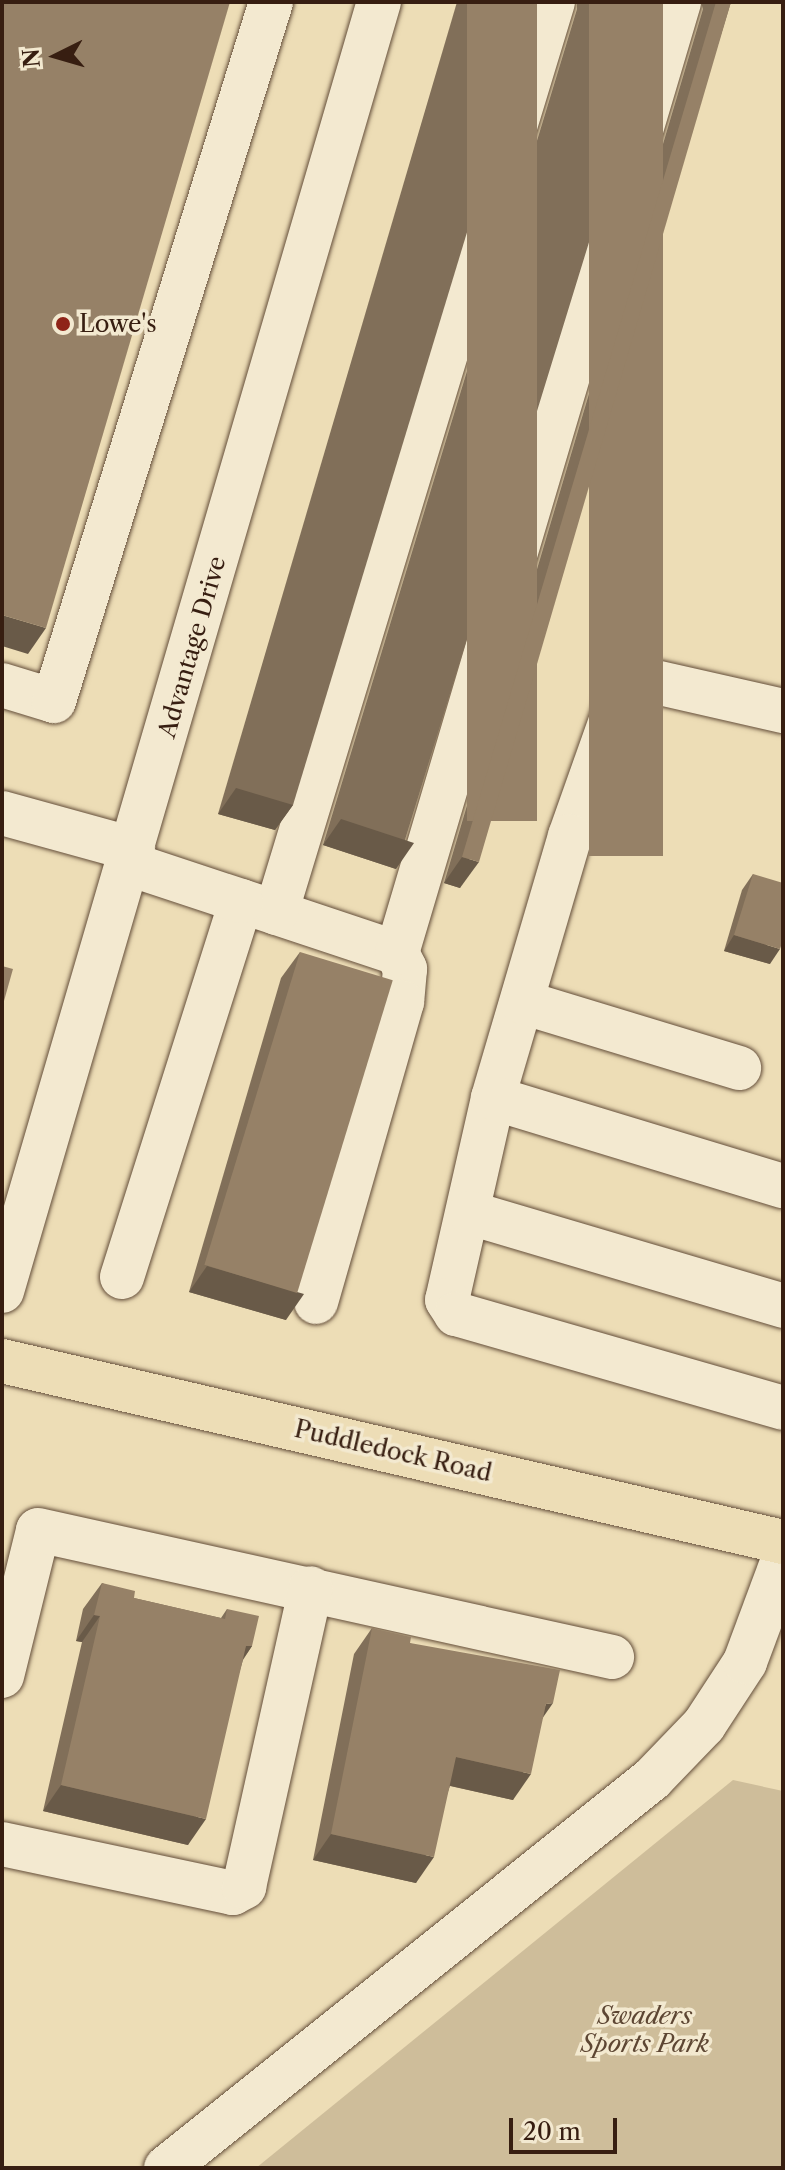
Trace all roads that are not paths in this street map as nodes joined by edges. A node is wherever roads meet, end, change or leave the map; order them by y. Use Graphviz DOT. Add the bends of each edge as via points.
graph roads {
  1 [pos="271,2"];
  2 [pos="379,2"];
  3 [pos="553,2"];
  4 [pos="679,2"];
  5 [pos="2,685"];
  6 [pos="783,711"];
  7 [pos="2,813"];
  8 [pos="131,857"];
  9 [pos="258,907"];
  10 [pos="397,953"];
  11 [pos="522,1002"];
  12 [pos="739,1068"];
  13 [pos="493,1098"];
  14 [pos="783,1186"];
  15 [pos="470,1213"];
  16 [pos="122,1277"];
  17 [pos="2,1291"];
  18 [pos="316,1302"];
  19 [pos="783,1306"];
  20 [pos="2,1361"];
  21 [pos="783,1408"];
  22 [pos="783,1542"];
  23 [pos="783,1560"];
  24 [pos="311,1588"];
  25 [pos="612,1657"];
  26 [pos="2,1676"];
  27 [pos="2,1844"];
  28 [pos="166,2168"];
  1 -- 5 [label="street" via="54,701"];
  2 -- 8 [label="street, Advantage Drive"];
  3 -- 9 [label="street"];
  4 -- 10 [label="street"];
  6 -- 11 [label="street" via="651,681 633,681 621,692 570,836"];
  7 -- 8 [label="street"];
  8 -- 9 [label="street"];
  8 -- 17 [label="street, Advantage Drive"];
  9 -- 10 [label="street"];
  9 -- 16 [label="street"];
  10 -- 18 [label="street" via="405,969 402,1002"];
  11 -- 12 [label="street"];
  11 -- 13 [label="street"];
  13 -- 14 [label="street"];
  13 -- 15 [label="street"];
  15 -- 19 [label="street"];
  15 -- 21 [label="street" via="447,1300 456,1314"];
  20 -- 22 [label="main road, Puddledock Road"];
  23 -- 28 [label="street" via="745,1662 704,1725 652,1779"];
  24 -- 25 [label="street"];
  24 -- 26 [label="street" via="38,1530"];
  24 -- 27 [label="street" via="244,1887 233,1893"];
}
